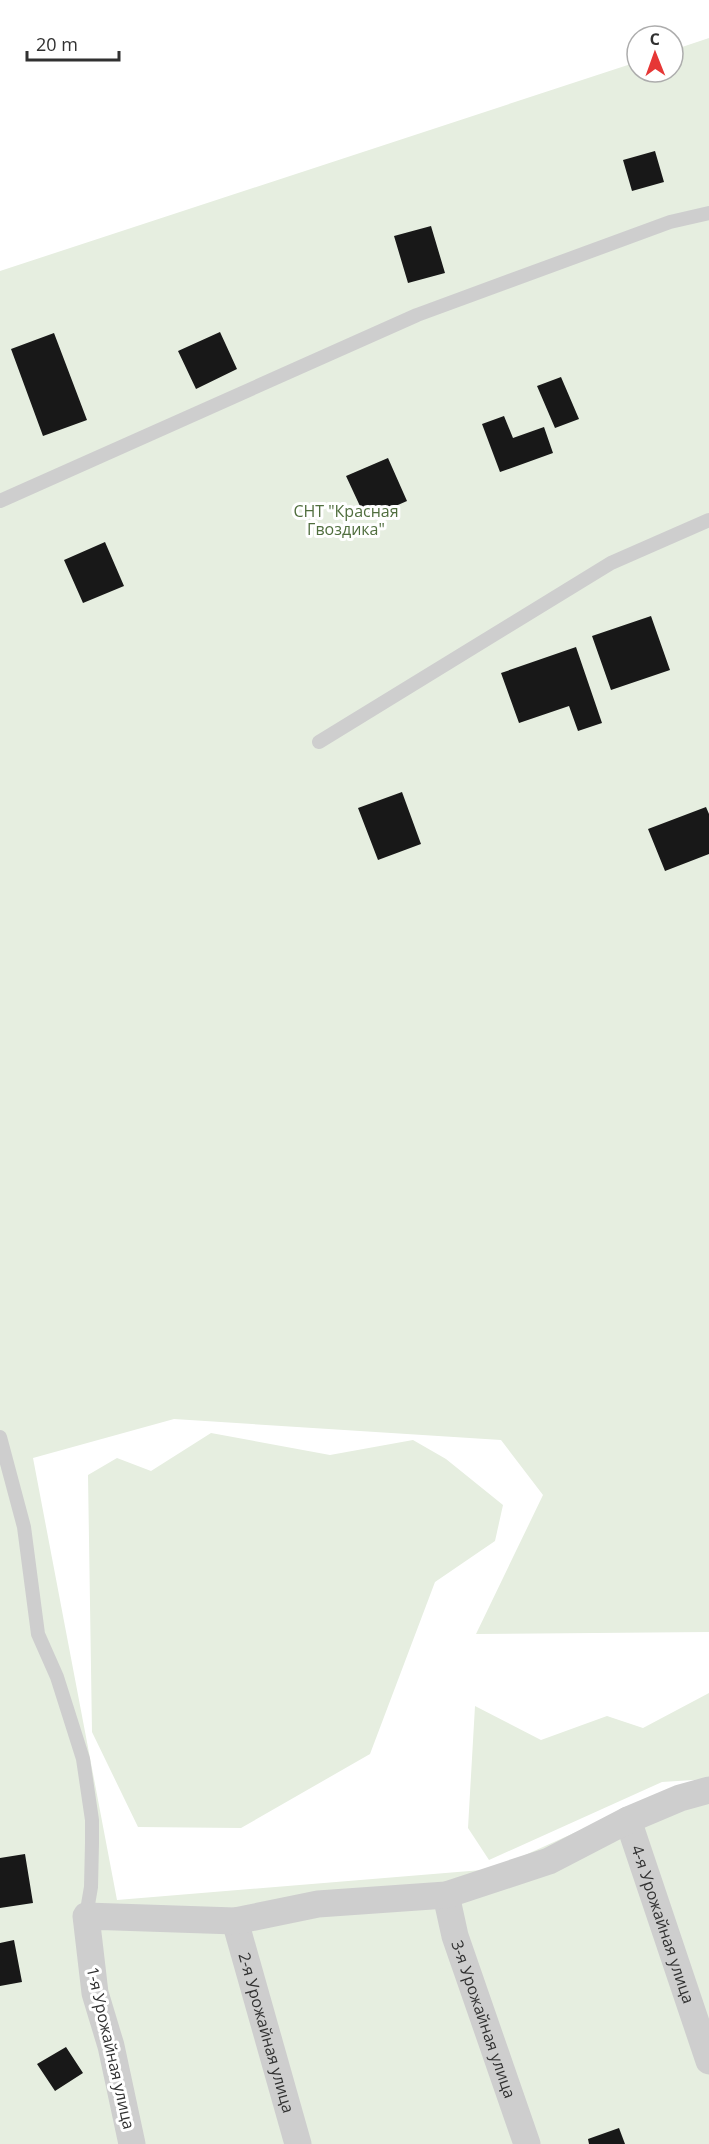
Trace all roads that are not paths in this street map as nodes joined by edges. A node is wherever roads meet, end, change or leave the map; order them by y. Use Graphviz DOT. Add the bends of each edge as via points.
graph roads {
  1 [pos="709,213"];
  2 [pos="0,501"];
  3 [pos="709,520"];
  4 [pos="319,742"];
  5 [pos="0,1437"];
  6 [pos="709,1790"];
  7 [pos="628,1820"];
  8 [pos="446,1895"];
  9 [pos="86,1916"];
  10 [pos="235,1921"];
  11 [pos="709,2061"];
  12 [pos="132,2144"];
  13 [pos="298,2144"];
  14 [pos="527,2144"];
  1 -- 2 [label="lane" via="670,222 417,315"];
  3 -- 4 [label="lane" via="611,563"];
  5 -- 9 [label="lane" via="24,1527 38,1634 57,1677 83,1759 92,1832"];
  6 -- 7 [label="street"];
  7 -- 8 [label="street" via="549,1861"];
  7 -- 11 [label="street, 4-я Урожайная улица"];
  8 -- 10 [label="street" via="318,1904"];
  8 -- 14 [label="street, 3-я Урожайная улица" via="455,1936"];
  9 -- 10 [label="street"];
  9 -- 12 [label="street, 1-я Урожайная улица" via="95,1993"];
  10 -- 13 [label="street, 2-я Урожайная улица"];
}
